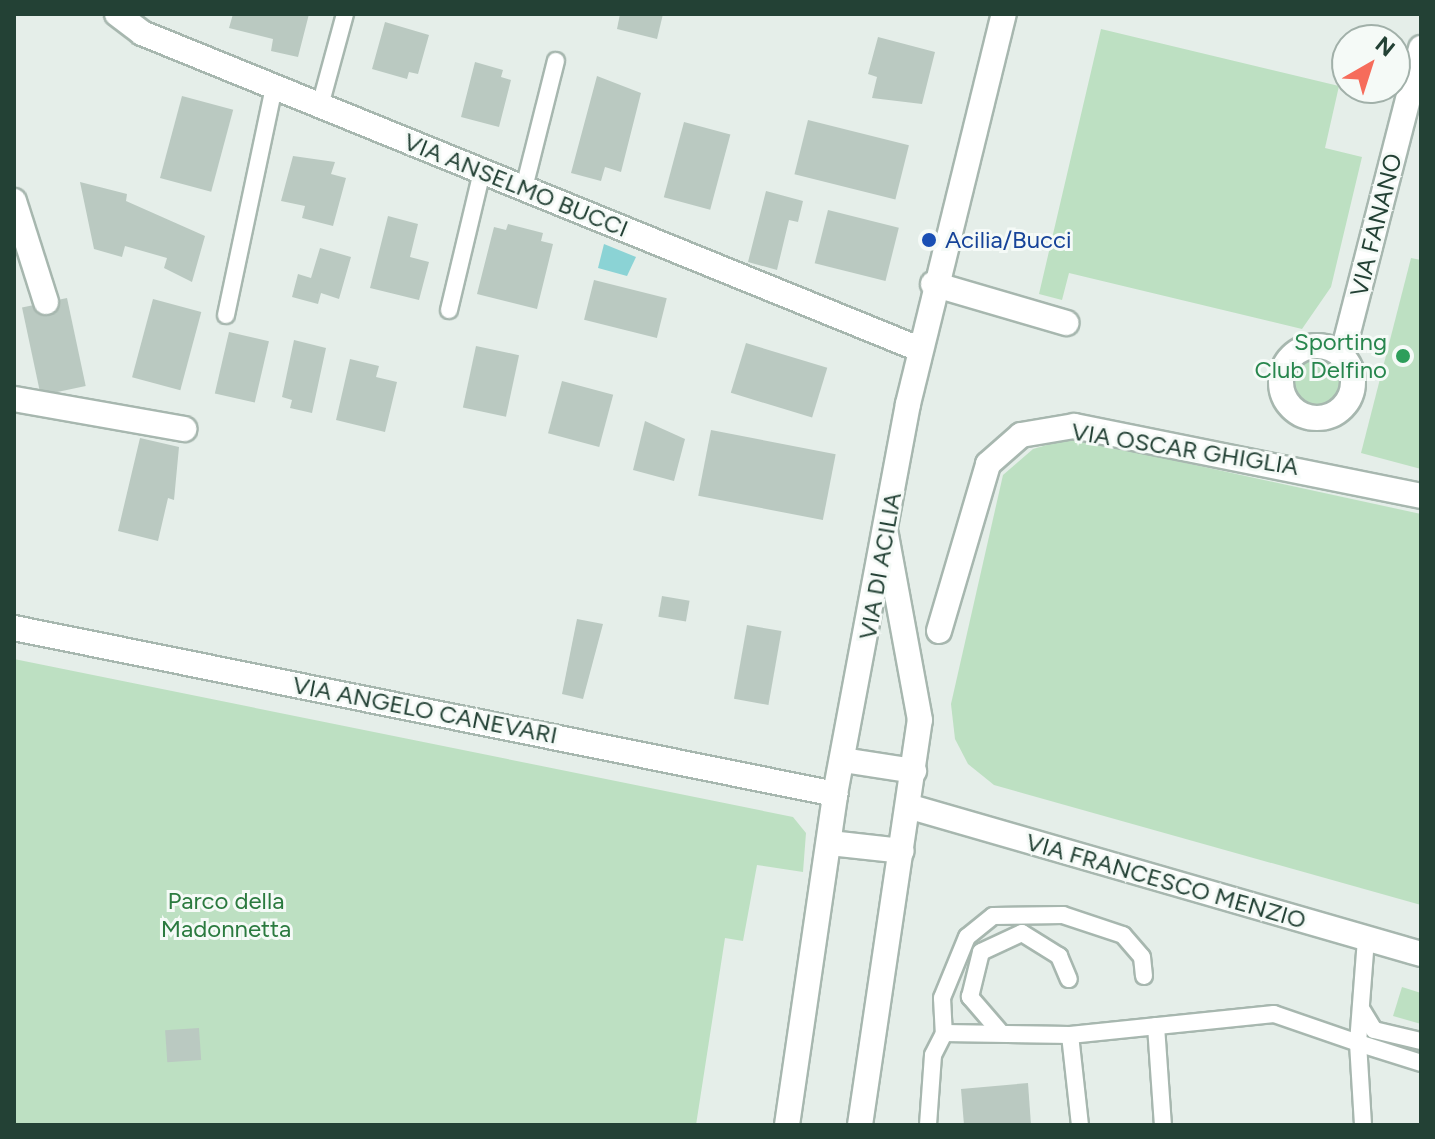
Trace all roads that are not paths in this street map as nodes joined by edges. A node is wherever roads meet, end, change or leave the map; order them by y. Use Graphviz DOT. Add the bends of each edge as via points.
graph roads {
  1 [pos="117,14"];
  2 [pos="345,14"];
  3 [pos="1004,14"];
  4 [pos="1421,48"];
  5 [pos="556,61"];
  6 [pos="274,87"];
  7 [pos="320,106"];
  8 [pos="482,172"];
  9 [pos="524,188"];
  10 [pos="14,201"];
  11 [pos="933,284"];
  12 [pos="46,302"];
  13 [pos="449,310"];
  14 [pos="226,315"];
  15 [pos="1066,323"];
  16 [pos="919,349"];
  17 [pos="1342,356"];
  18 [pos="14,399"];
  19 [pos="184,429"];
  20 [pos="1421,496"];
  21 [pos="886,535"];
  22 [pos="14,628"];
  23 [pos="939,631"];
  24 [pos="843,760"];
  25 [pos="914,771"];
  26 [pos="835,794"];
  27 [pos="911,807"];
  28 [pos="830,843"];
  29 [pos="902,851"];
  30 [pos="1366,939"];
  31 [pos="1421,954"];
  32 [pos="1144,976"];
  33 [pos="1069,979"];
  34 [pos="1362,1010"];
  35 [pos="1156,1026"];
  36 [pos="944,1033"];
  37 [pos="1001,1033"];
  38 [pos="1070,1035"];
  39 [pos="1421,1041"];
  40 [pos="1358,1043"];
  41 [pos="1421,1063"];
  42 [pos="787,1125"];
  43 [pos="860,1125"];
  44 [pos="928,1125"];
  45 [pos="1080,1125"];
  46 [pos="1163,1125"];
  47 [pos="1363,1125"];
  1 -- 6 [label="street, VIA ANSELMO BUCCI" via="137,31"];
  2 -- 7 [label="lane"];
  3 -- 11 [label="street, VIA DI ACILIA"];
  4 -- 17 [label="street, VIA FANANO"];
  5 -- 9 [label="lane"];
  6 -- 7 [label="street, VIA ANSELMO BUCCI"];
  6 -- 14 [label="lane"];
  7 -- 8 [label="street, VIA ANSELMO BUCCI"];
  8 -- 9 [label="street, VIA ANSELMO BUCCI"];
  8 -- 13 [label="lane"];
  9 -- 16 [label="street, VIA ANSELMO BUCCI"];
  10 -- 12 [label="street"];
  11 -- 15 [label="street"];
  11 -- 16 [label="street, VIA DI ACILIA"];
  16 -- 21 [label="street, VIA DI ACILIA"];
  18 -- 19 [label="street"];
  20 -- 23 [label="street, VIA OSCAR GHIGLIA" via="1074,426 1021,435 988,464"];
  21 -- 24 [label="street, VIA DI ACILIA"];
  21 -- 25 [label="street" via="919,698"];
  22 -- 26 [label="street, VIA ANGELO CANEVARI"];
  24 -- 25 [label="street"];
  24 -- 26 [label="street, VIA DI ACILIA"];
  25 -- 27 [label="street"];
  26 -- 28 [label="street, VIA DI ACILIA"];
  27 -- 29 [label="street"];
  27 -- 30 [label="street, VIA FRANCESCO MENZIO"];
  28 -- 29 [label="street"];
  28 -- 42 [label="street, VIA DI ACILIA"];
  29 -- 43 [label="street"];
  30 -- 31 [label="street, VIA FRANCESCO MENZIO"];
  30 -- 34 [label="lane"];
  32 -- 36 [label="lane" via="1142,957 1123,935 1063,915 993,916 967,937 942,998"];
  33 -- 37 [label="lane" via="1059,956 1022,933 981,952 970,997"];
  34 -- 39 [label="lane" via="1374,1030"];
  34 -- 40 [label="lane"];
  35 -- 38 [label="lane"];
  35 -- 40 [label="lane" via="1274,1014"];
  35 -- 46 [label="lane"];
  36 -- 37 [label="lane"];
  36 -- 44 [label="lane" via="933,1055"];
  37 -- 38 [label="lane"];
  38 -- 45 [label="lane"];
  40 -- 41 [label="lane"];
  40 -- 47 [label="lane"];
}
